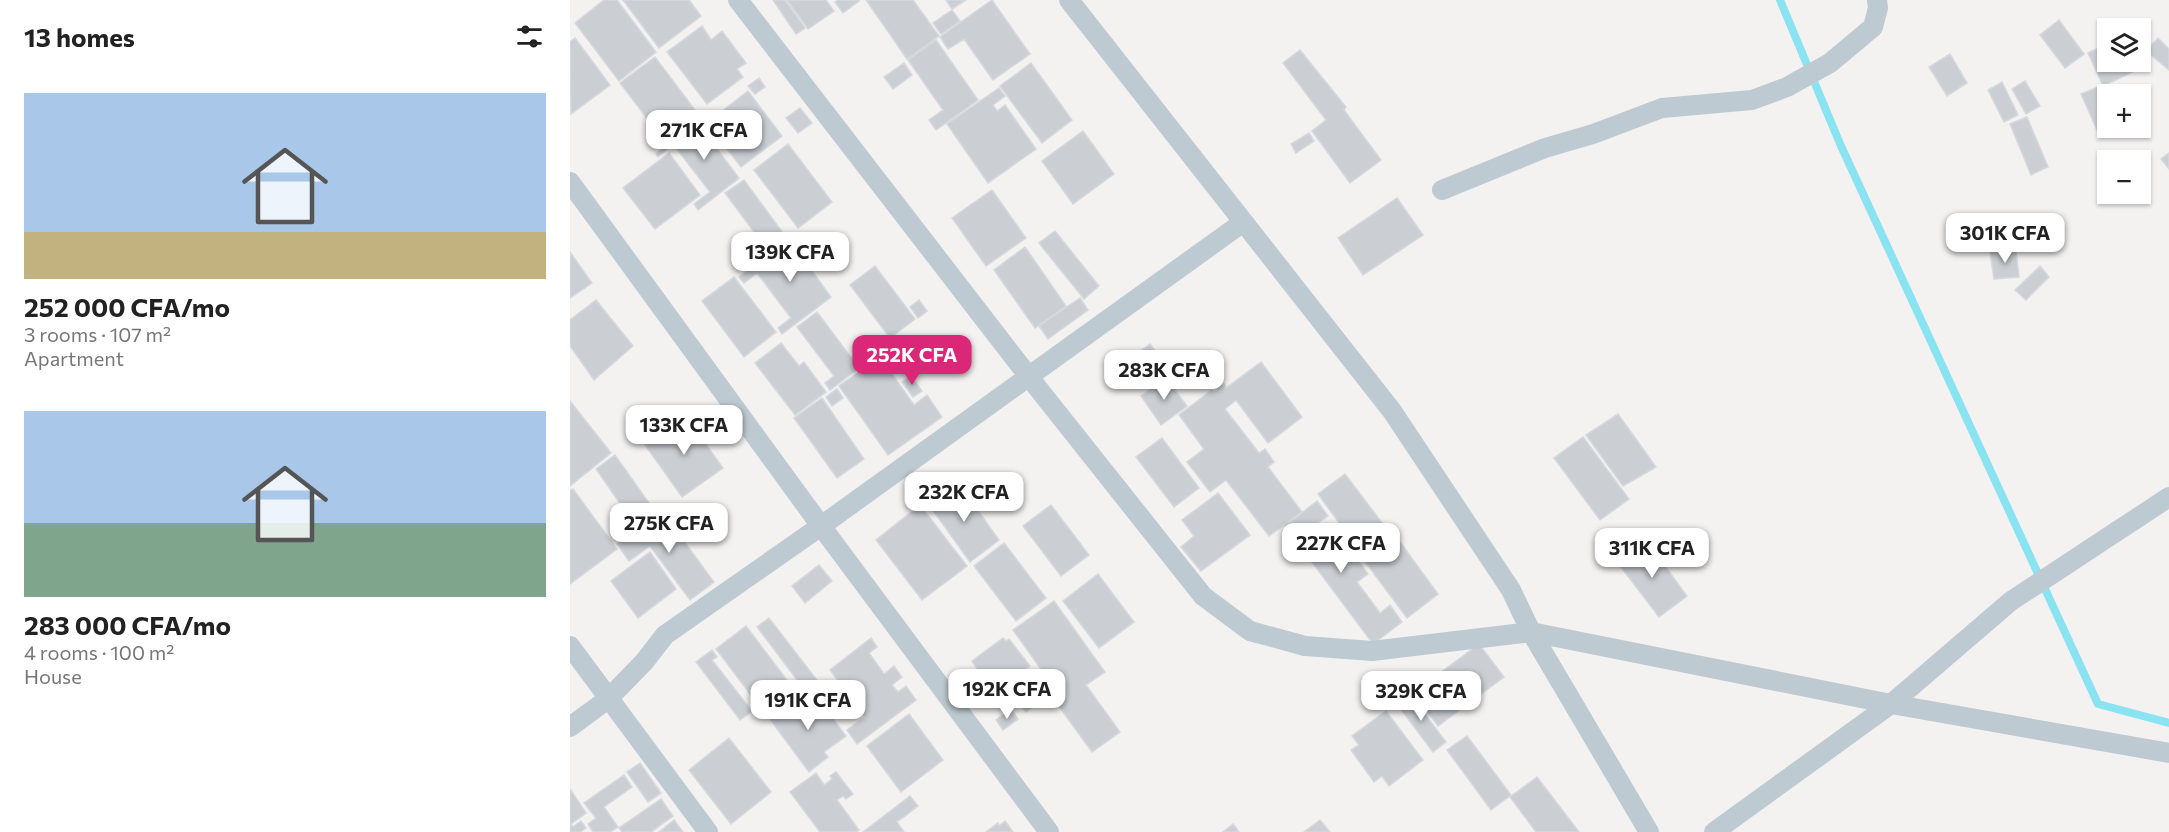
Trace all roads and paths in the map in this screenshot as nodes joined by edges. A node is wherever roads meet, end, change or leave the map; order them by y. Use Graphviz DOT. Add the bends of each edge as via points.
graph roads {
  1 [pos="738,0"];
  2 [pos="1069,0"];
  3 [pos="1876,0"];
  4 [pos="570,182"];
  5 [pos="1442,190"];
  6 [pos="1242,223"];
  7 [pos="1029,377"];
  8 [pos="2169,497"];
  9 [pos="821,526"];
  10 [pos="1531,632"];
  11 [pos="570,646"];
  12 [pos="608,699"];
  13 [pos="1891,704"];
  14 [pos="570,727"];
  15 [pos="2169,753"];
  16 [pos="708,832"];
  17 [pos="1049,832"];
  18 [pos="1649,832"];
  19 [pos="1714,832"];
  1 -- 7 [label="street"];
  2 -- 6 [label="street"];
  3 -- 5 [label="street" via="1873,27 1830,63 1787,87 1752,100 1662,108 1545,148"];
  4 -- 9 [label="street"];
  6 -- 7 [label="street"];
  6 -- 10 [label="street" via="1392,411 1511,590"];
  7 -- 9 [label="street"];
  7 -- 10 [label="street" via="1203,596 1250,632 1305,646 1372,651"];
  8 -- 13 [label="street" via="2011,601"];
  9 -- 12 [label="street" via="665,635"];
  9 -- 17 [label="street"];
  10 -- 13 [label="street"];
  10 -- 18 [label="street"];
  11 -- 12 [label="street"];
  12 -- 14 [label="street"];
  12 -- 16 [label="street"];
  13 -- 15 [label="street"];
  13 -- 19 [label="street"];
}
